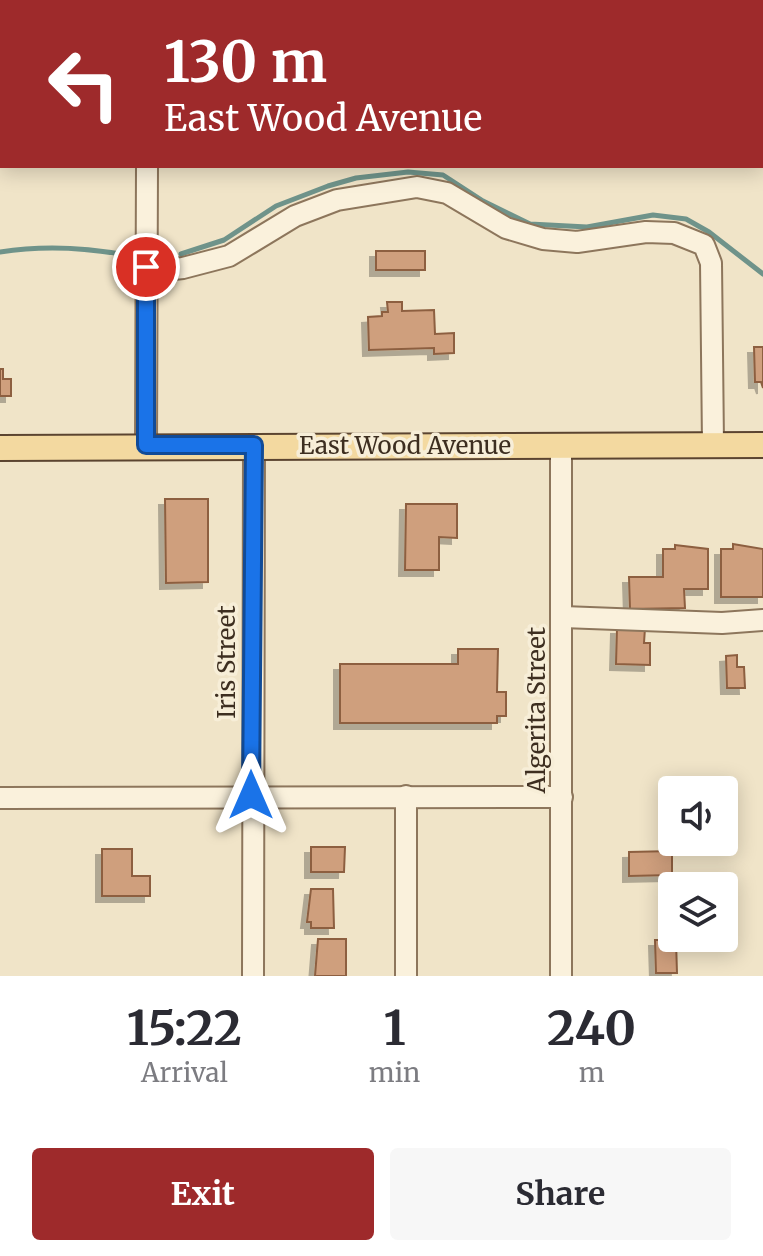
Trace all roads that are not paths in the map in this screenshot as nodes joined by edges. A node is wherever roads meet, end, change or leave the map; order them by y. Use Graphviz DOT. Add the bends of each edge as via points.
graph roads {
  1 [pos="147,168"];
  2 [pos="146,272"];
  3 [pos="713,444"];
  4 [pos="146,445"];
  5 [pos="254,445"];
  6 [pos="561,445"];
  7 [pos="763,445"];
  8 [pos="0,448"];
  9 [pos="563,617"];
  10 [pos="763,620"];
  11 [pos="251,795"];
  12 [pos="406,796"];
  13 [pos="562,797"];
  14 [pos="0,798"];
  15 [pos="253,976"];
  16 [pos="406,976"];
  17 [pos="561,976"];
  1 -- 2 [label="street"];
  2 -- 3 [label="street" via="229,256 318,206 406,187 441,191 506,228 543,239 577,242 674,233 704,245 711,263"];
  2 -- 4 [label="street"];
  3 -- 6 [label="main road, East Wood Avenue"];
  3 -- 7 [label="main road, East Wood Avenue"];
  4 -- 5 [label="main road, East Wood Avenue"];
  4 -- 8 [label="main road, East Wood Avenue"];
  5 -- 6 [label="main road, East Wood Avenue"];
  5 -- 11 [label="street, Iris Street"];
  6 -- 9 [label="street, Algerita Street"];
  9 -- 10 [label="street"];
  9 -- 13 [label="street, Algerita Street"];
  11 -- 12 [label="street"];
  11 -- 14 [label="street"];
  11 -- 15 [label="street, Iris Street"];
  12 -- 13 [label="street"];
  12 -- 16 [label="street"];
  13 -- 17 [label="street, Algerita Street"];
}
